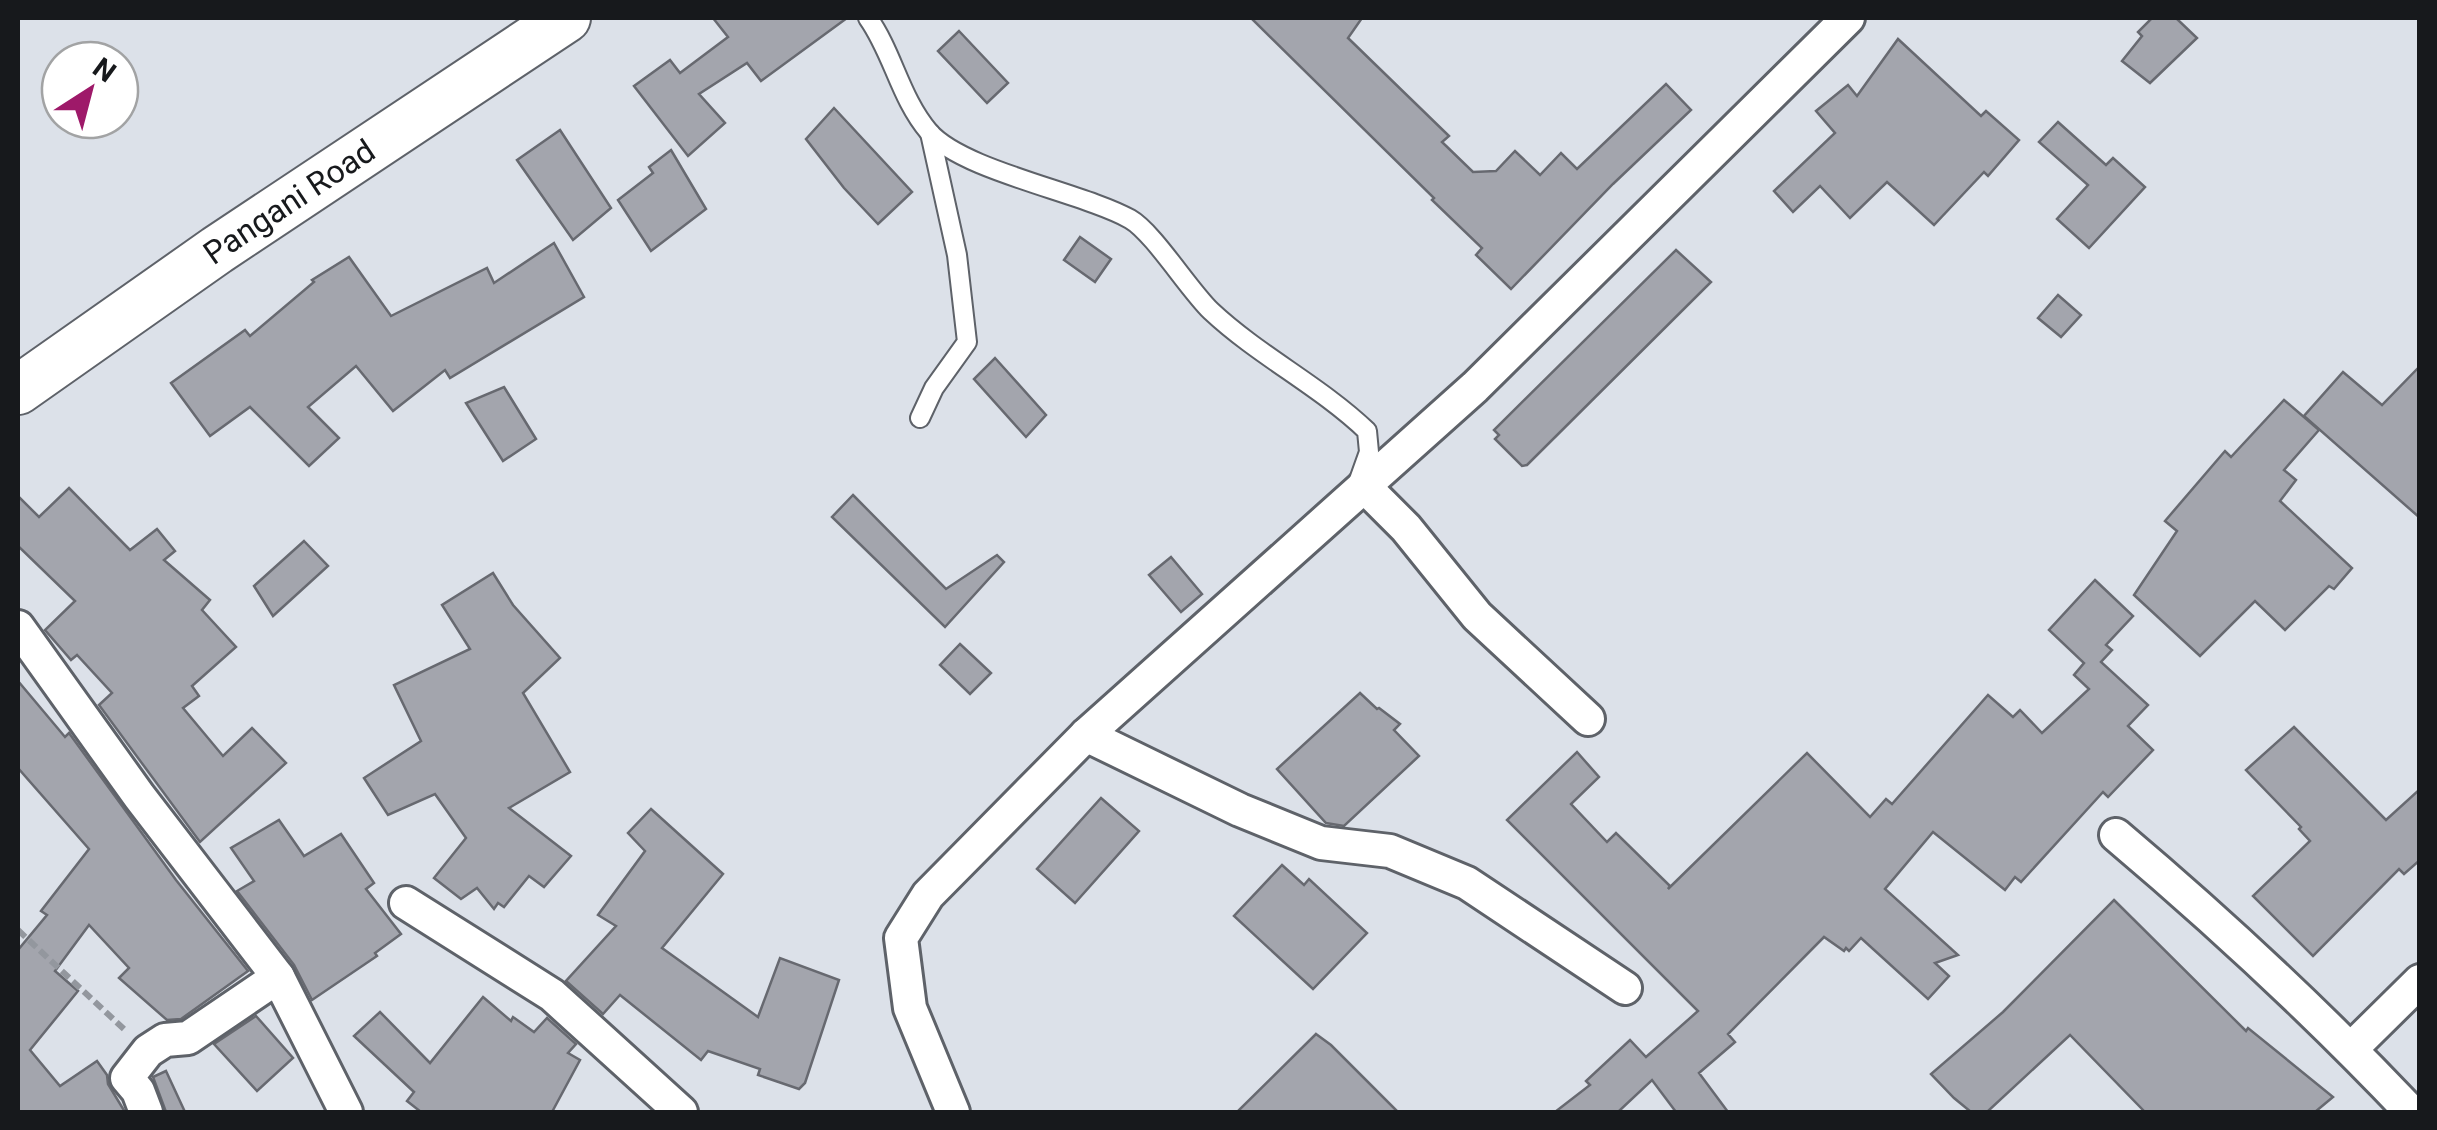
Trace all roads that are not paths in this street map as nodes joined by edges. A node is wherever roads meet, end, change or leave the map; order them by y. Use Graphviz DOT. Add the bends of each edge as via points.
graph roads {
  1 [pos="566,18"];
  2 [pos="868,18"];
  3 [pos="1848,18"];
  4 [pos="930,134"];
  5 [pos="18,390"];
  6 [pos="920,418"];
  7 [pos="1364,486"];
  8 [pos="18,627"];
  9 [pos="1588,718"];
  10 [pos="1086,735"];
  11 [pos="2116,835"];
  12 [pos="406,903"];
  13 [pos="278,977"];
  14 [pos="2420,981"];
  15 [pos="1625,988"];
  16 [pos="2351,1049"];
  17 [pos="146,1112"];
  18 [pos="346,1112"];
  19 [pos="680,1112"];
  20 [pos="953,1112"];
  21 [pos="2411,1112"];
  1 -- 5 [label="main road, Pangani Road"];
  2 -- 4 [label="lane"];
  3 -- 7 [label="street" via="1475,387"];
  4 -- 6 [label="lane" via="958,254 967,342"];
  4 -- 7 [label="lane" via="960,154 1134,221 1210,310 1368,431"];
  7 -- 9 [label="street" via="1477,616"];
  7 -- 10 [label="street"];
  8 -- 13 [label="street"];
  10 -- 15 [label="street" via="1321,843 1390,851 1468,883"];
  10 -- 20 [label="street" via="928,895 901,938 910,1008"];
  11 -- 16 [label="street"];
  12 -- 19 [label="street" via="552,995"];
  13 -- 17 [label="street" via="188,1038 148,1051 127,1078"];
  13 -- 18 [label="street"];
  14 -- 16 [label="street"];
  16 -- 21 [label="street"];
}
